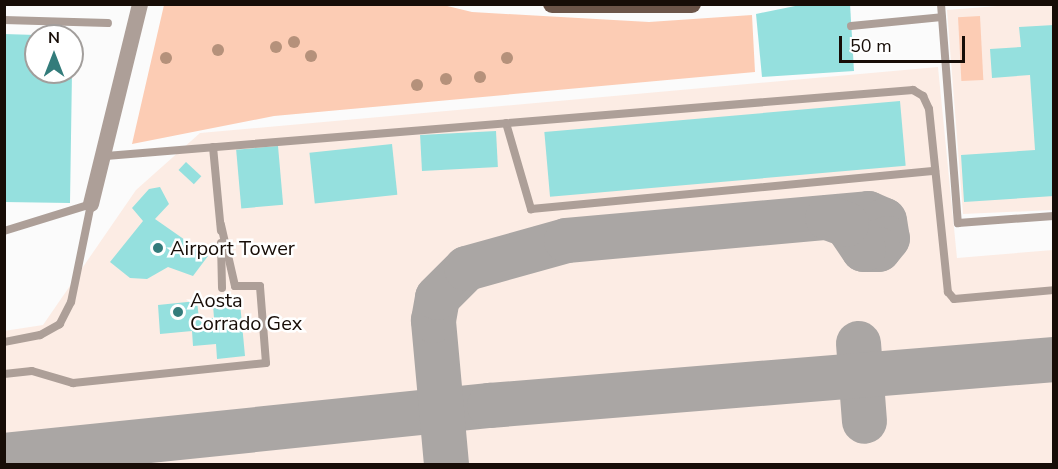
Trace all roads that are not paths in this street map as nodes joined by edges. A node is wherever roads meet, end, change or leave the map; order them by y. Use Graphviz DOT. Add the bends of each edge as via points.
graph roads {
  1 [pos="140,4"];
  2 [pos="552,4"];
  3 [pos="692,4"];
  4 [pos="950,4"];
  5 [pos="941,5"];
  6 [pos="942,17"];
  7 [pos="4,20"];
  8 [pos="108,23"];
  9 [pos="851,26"];
  10 [pos="506,123"];
  11 [pos="213,147"];
  12 [pos="106,156"];
  13 [pos="935,171"];
  14 [pos="92,204"];
  15 [pos="1053,216"];
  16 [pos="221,225"];
  17 [pos="4,231"];
  18 [pos="222,288"];
  19 [pos="1053,290"];
  20 [pos="4,342"];
  21 [pos="4,374"];
  1 -- 12 [label="street"];
  2 -- 3 [label="main road"];
  4 -- 5 [label="lane"];
  5 -- 6 [label="lane"];
  6 -- 9 [label="lane"];
  6 -- 15 [label="lane" via="958,224"];
  7 -- 8 [label="lane"];
  10 -- 11 [label="lane"];
  10 -- 13 [label="lane" via="531,209"];
  10 -- 13 [label="lane" via="913,90 923,96 928,110"];
  11 -- 12 [label="lane"];
  11 -- 16 [label="lane"];
  12 -- 14 [label="street"];
  13 -- 19 [label="lane" via="948,292 954,299"];
  14 -- 17 [label="lane"];
  14 -- 20 [label="lane" via="71,302 60,324 40,335"];
  16 -- 18 [label="lane"];
  16 -- 21 [label="lane" via="235,286 260,286 266,363 73,383 32,371"];
}
